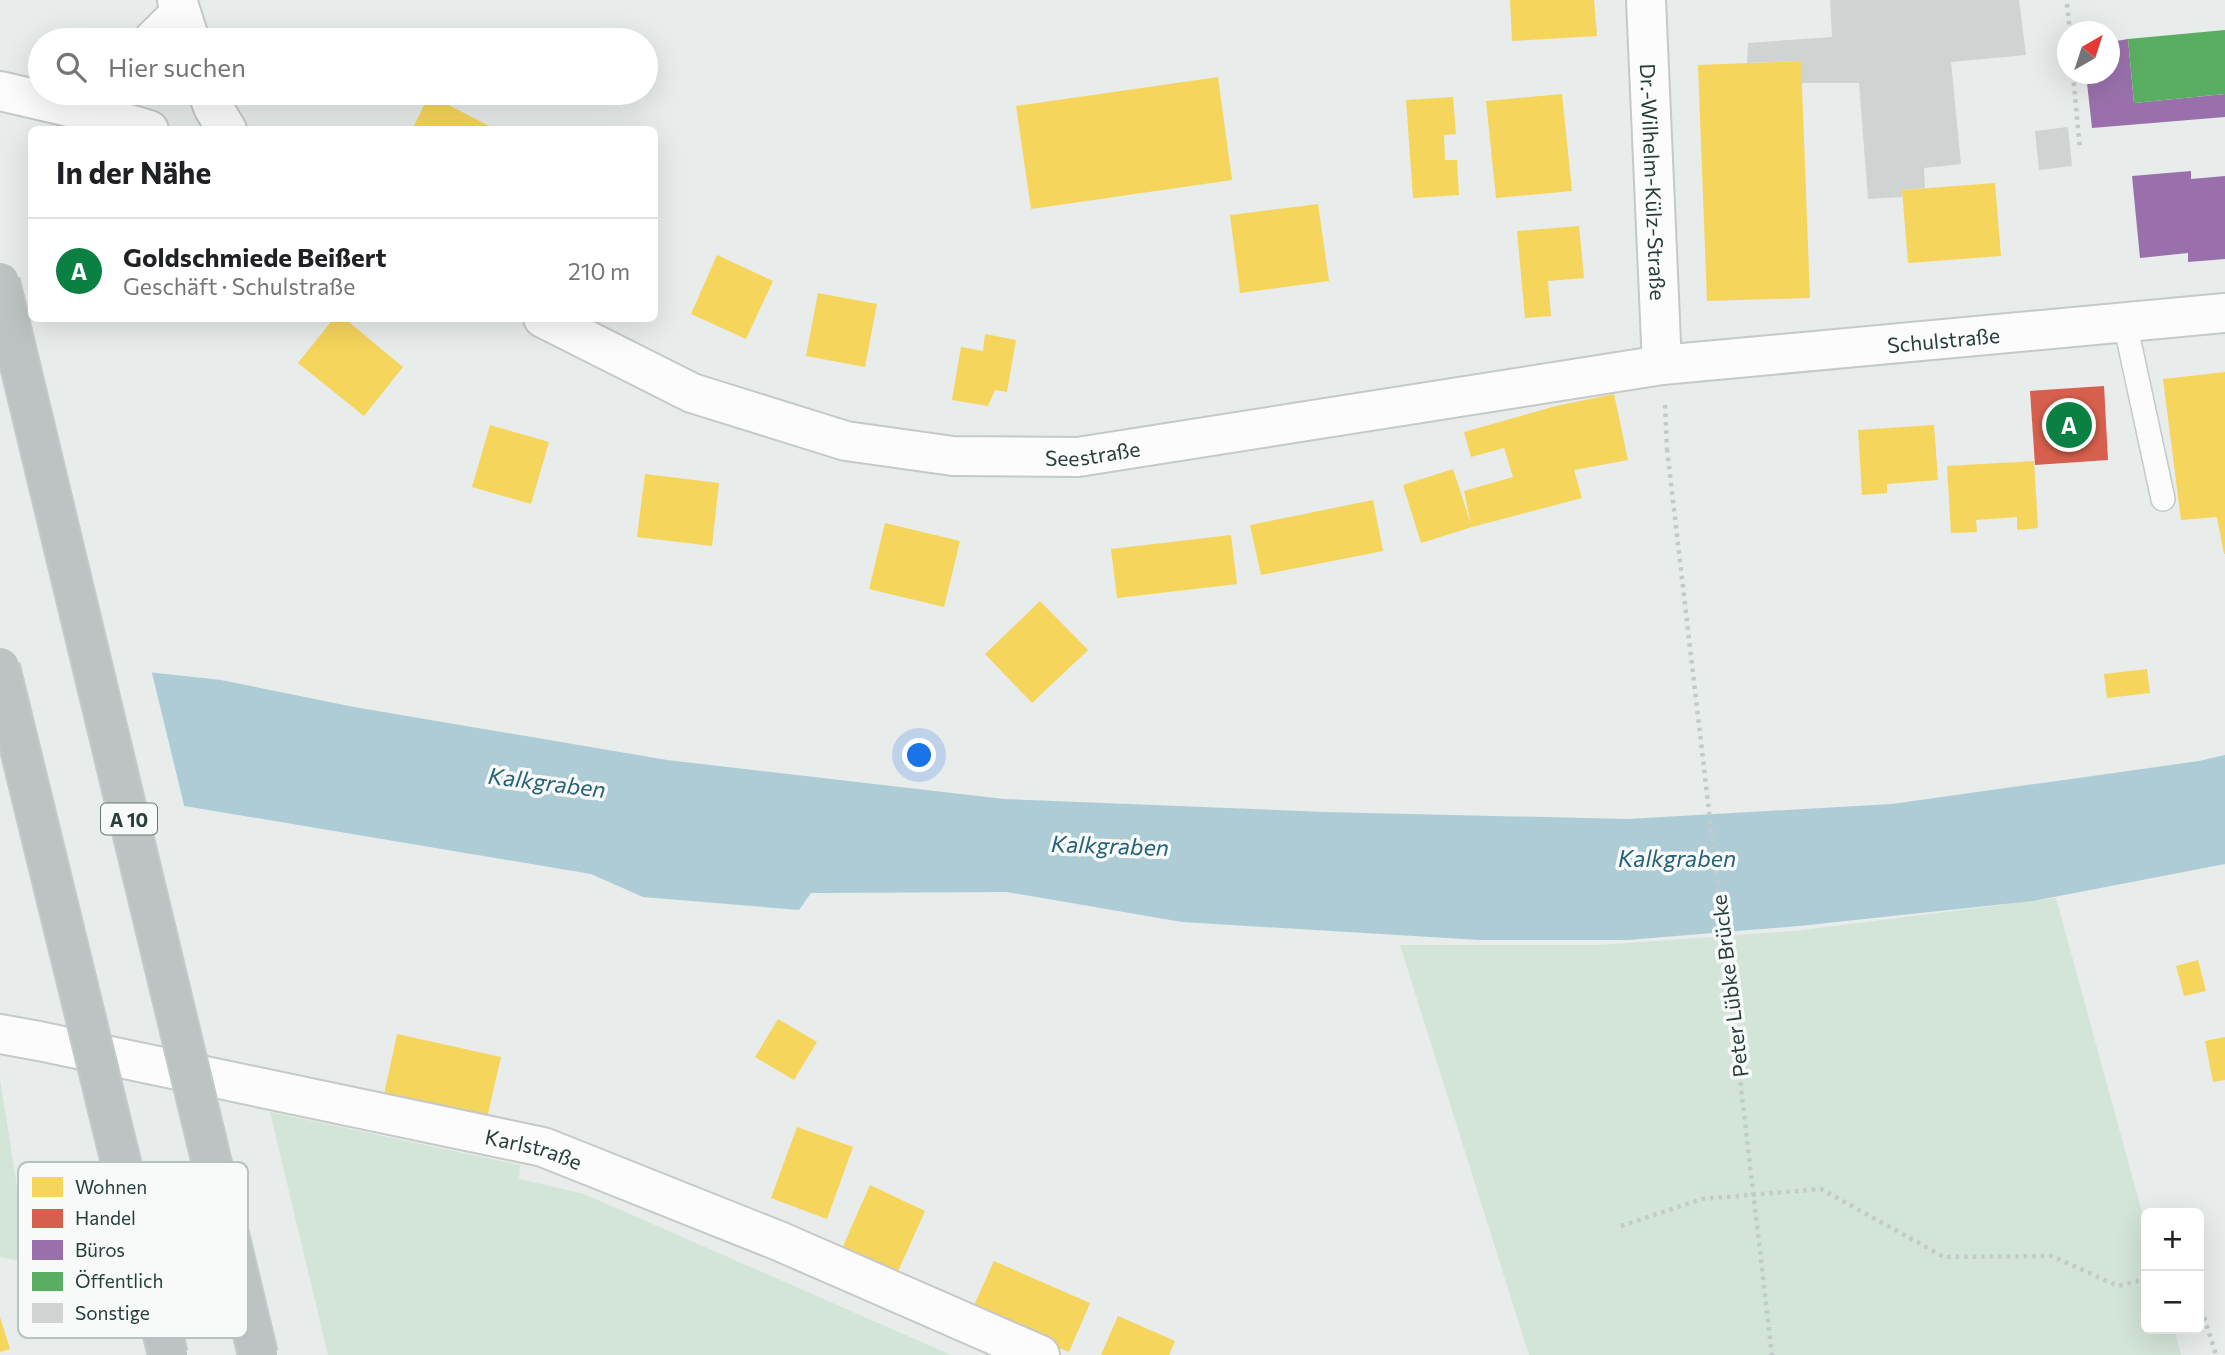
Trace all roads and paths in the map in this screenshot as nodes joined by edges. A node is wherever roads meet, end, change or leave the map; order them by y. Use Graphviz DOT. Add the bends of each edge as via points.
graph roads {
  1 [pos="1646,0"];
  2 [pos="2067,4"];
  3 [pos="2069,21"];
  4 [pos="2074,84"];
  5 [pos="0,91"];
  6 [pos="28,94"];
  7 [pos="99,105"];
  8 [pos="212,105"];
  9 [pos="141,126"];
  10 [pos="225,126"];
  11 [pos="2080,149"];
  12 [pos="0,282"];
  13 [pos="2225,313"];
  14 [pos="551,322"];
  15 [pos="2125,323"];
  16 [pos="1662,365"];
  17 [pos="1667,449"];
  18 [pos="2163,499"];
  19 [pos="0,667"];
  20 [pos="0,1034"];
  21 [pos="121,1162"];
  22 [pos="212,1162"];
  23 [pos="1621,1226"];
  24 [pos="2141,1280"];
  25 [pos="248,1313"];
  26 [pos="2204,1317"];
  27 [pos="258,1355"];
  28 [pos="1040,1355"];
  29 [pos="1772,1355"];
  30 [pos="2216,1355"];
  1 -- 16 [label="street, Dr.-Wilhelm-Külz-Straße"];
  2 -- 3 [label="path"];
  4 -- 11 [label="path"];
  5 -- 6 [label="street"];
  7 -- 9 [label="street"];
  8 -- 10 [label="street"];
  12 -- 22 [label="highway, A 10, bridge"];
  13 -- 15 [label="street, Schulstraße"];
  14 -- 16 [label="street, Seestraße" via="692,393 846,442 953,456 1077,457"];
  15 -- 16 [label="street, Schulstraße"];
  15 -- 18 [label="lane"];
  17 -- 29 [label="path, Peter Lübke Brücke, bridge"];
  19 -- 21 [label="highway, bridge"];
  20 -- 28 [label="street, Karlstraße" via="543,1147 779,1241"];
  23 -- 24 [label="path" via="1702,1199 1821,1189 1944,1257 2052,1256 2118,1286"];
  25 -- 27 [label="highway, A 10, bridge"];
  26 -- 30 [label="path"];
}
